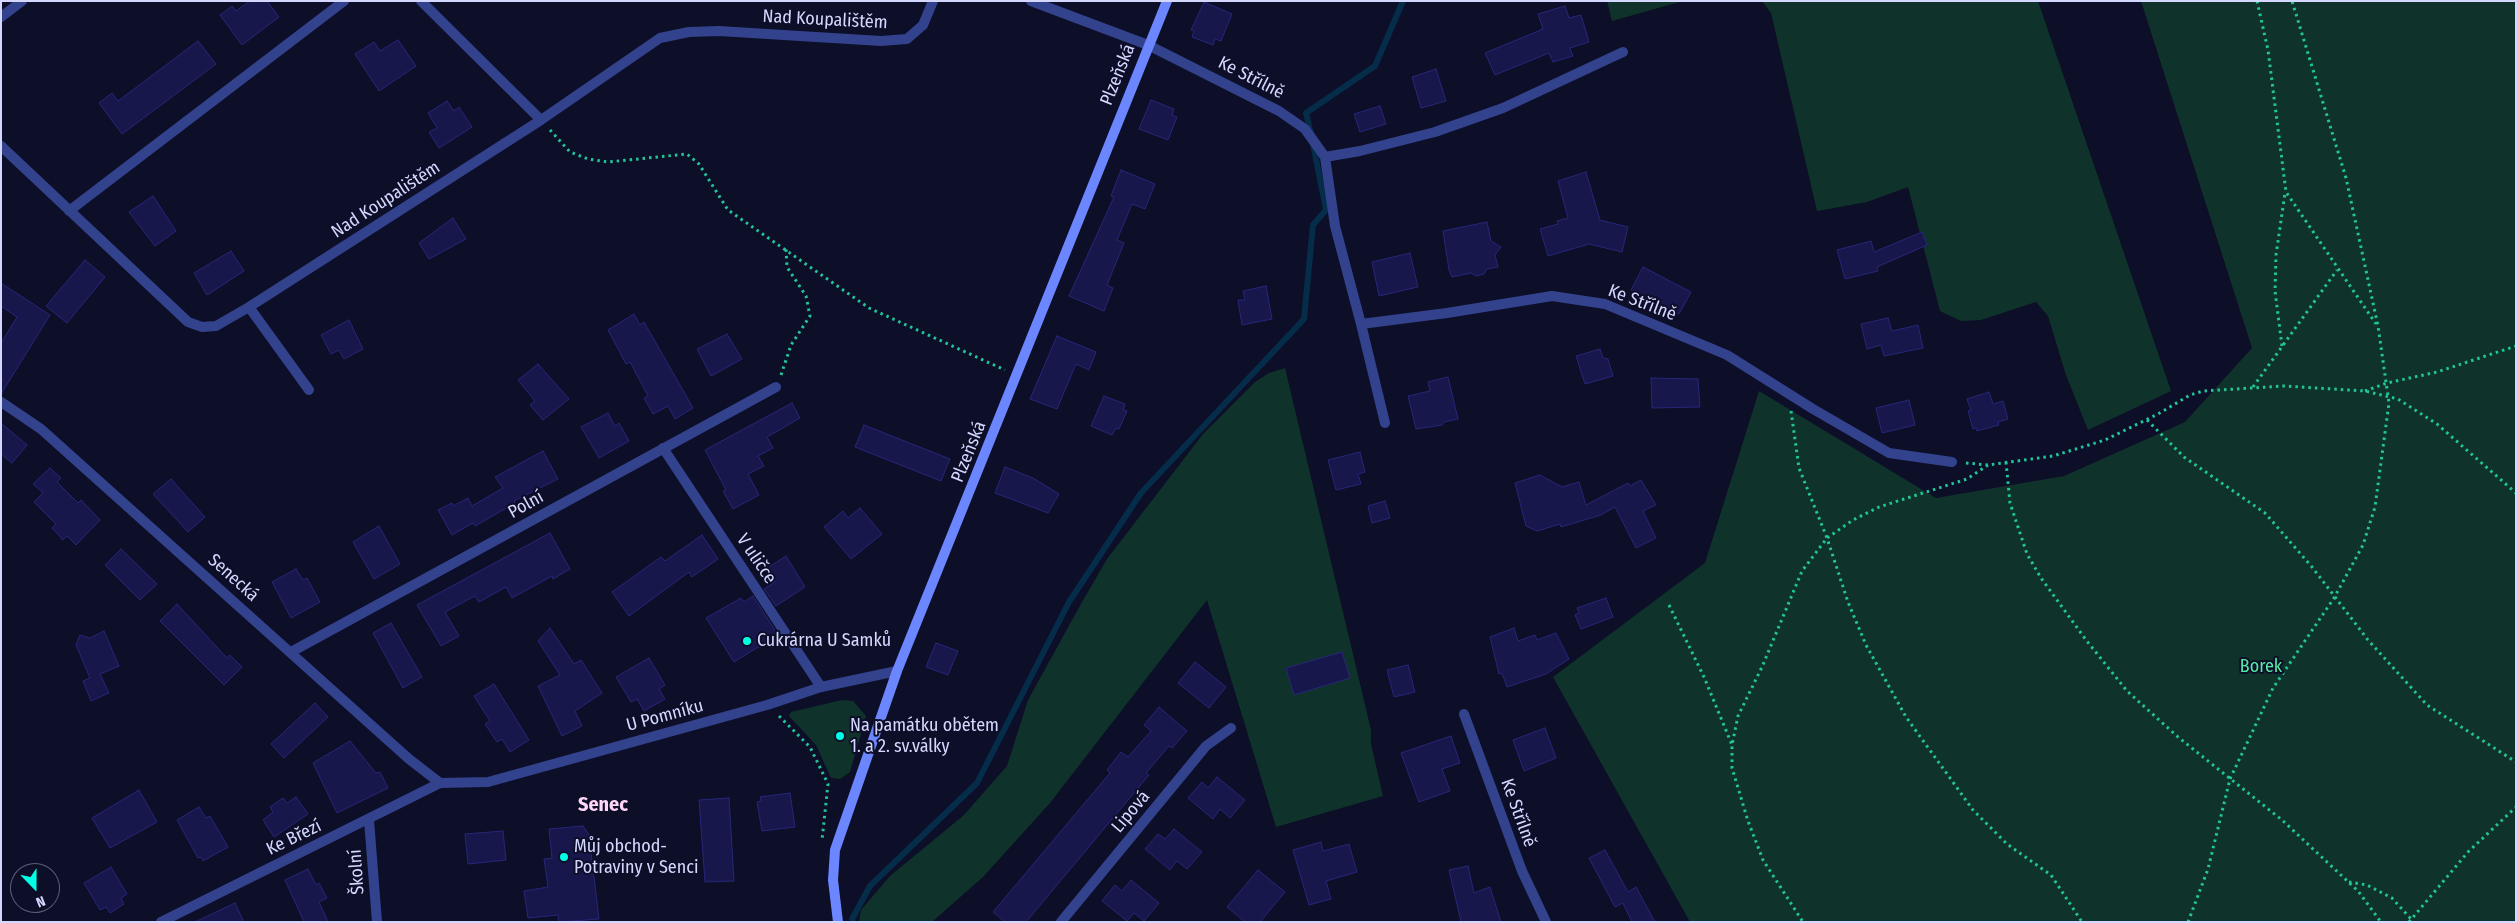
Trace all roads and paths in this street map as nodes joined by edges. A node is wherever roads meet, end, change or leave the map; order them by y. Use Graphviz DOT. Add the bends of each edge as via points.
graph roads {
  1 [pos="22,1"];
  2 [pos="344,1"];
  3 [pos="421,1"];
  4 [pos="933,1"];
  5 [pos="1031,1"];
  6 [pos="1167,1"];
  7 [pos="2257,1"];
  8 [pos="2292,1"];
  9 [pos="1,17"];
  10 [pos="1148,45"];
  11 [pos="1623,52"];
  12 [pos="542,120"];
  13 [pos="1,146"];
  14 [pos="1325,157"];
  15 [pos="2286,192"];
  16 [pos="69,211"];
  17 [pos="786,248"];
  18 [pos="2337,270"];
  19 [pos="249,307"];
  20 [pos="1360,324"];
  21 [pos="2378,326"];
  22 [pos="2282,346"];
  23 [pos="2516,346"];
  24 [pos="1017,375"];
  25 [pos="2387,383"];
  26 [pos="776,387"];
  27 [pos="2252,387"];
  28 [pos="309,390"];
  29 [pos="2365,391"];
  30 [pos="1788,393"];
  31 [pos="2388,396"];
  32 [pos="1,402"];
  33 [pos="2147,420"];
  34 [pos="1385,424"];
  35 [pos="663,448"];
  36 [pos="1952,462"];
  37 [pos="2006,462"];
  38 [pos="1988,465"];
  39 [pos="2516,493"];
  40 [pos="1828,538"];
  41 [pos="2334,598"];
  42 [pos="1669,605"];
  43 [pos="291,652"];
  44 [pos="897,671"];
  45 [pos="821,687"];
  46 [pos="767,705"];
  47 [pos="1464,714"];
  48 [pos="1231,728"];
  49 [pos="1732,745"];
  50 [pos="2516,762"];
  51 [pos="2230,779"];
  52 [pos="440,783"];
  53 [pos="2516,807"];
  54 [pos="369,820"];
  55 [pos="821,845"];
  56 [pos="2348,882"];
  57 [pos="2410,920"];
  58 [pos="161,922"];
  59 [pos="377,922"];
  60 [pos="838,922"];
  61 [pos="1061,922"];
  62 [pos="1546,922"];
  63 [pos="1803,922"];
  64 [pos="2082,922"];
  65 [pos="2188,922"];
  66 [pos="2381,922"];
  1 -- 9 [label="street"];
  2 -- 16 [label="street"];
  3 -- 12 [label="street"];
  4 -- 12 [label="street, Nad Koupalištěm" via="923,25 907,39 881,41 719,30 660,38"];
  5 -- 10 [label="street"];
  6 -- 10 [label="main road, Plzeňská"];
  7 -- 15 [label="path" via="2268,50"];
  8 -- 21 [label="path" via="2346,178"];
  10 -- 14 [label="street, Ke Střílně" via="1280,111 1305,129"];
  10 -- 24 [label="main road, Plzeňská"];
  11 -- 14 [label="street" via="1502,108 1435,132"];
  12 -- 17 [label="path" via="570,152 588,159 608,162 686,154 699,164 728,210"];
  12 -- 19 [label="street, Nad Koupalištěm"];
  13 -- 16 [label="street, Nad Koupalištěm"];
  14 -- 20 [label="street, Ke Střílně" via="1335,226"];
  15 -- 18 [label="path"];
  15 -- 22 [label="path" via="2276,254 2275,291"];
  16 -- 19 [label="street, Nad Koupalištěm" via="188,322 202,327 216,326"];
  17 -- 24 [label="path" via="869,308"];
  17 -- 26 [label="path" via="787,267 806,296 810,316 792,345"];
  18 -- 21 [label="path"];
  18 -- 22 [label="path"];
  19 -- 28 [label="street"];
  20 -- 30 [label="street, Ke Střílně" via="1552,296 1605,304 1727,355"];
  20 -- 34 [label="street"];
  21 -- 25 [label="path"];
  22 -- 27 [label="path"];
  23 -- 25 [label="path" via="2437,372"];
  24 -- 44 [label="main road, Plzeňská"];
  25 -- 29 [label="path"];
  25 -- 31 [label="path"];
  26 -- 35 [label="street, Polní"];
  27 -- 29 [label="path"];
  27 -- 33 [label="path" via="2190,395"];
  29 -- 31 [label="path"];
  30 -- 36 [label="street, Ke Střílně" via="1889,453"];
  30 -- 40 [label="path" via="1799,468"];
  31 -- 39 [label="path" via="2437,424"];
  31 -- 41 [label="path" via="2376,507 2362,544"];
  32 -- 43 [label="street, Senecká" via="41,429"];
  33 -- 37 [label="path" via="2105,440 2053,456"];
  33 -- 41 [label="path" via="2184,457 2265,513"];
  35 -- 43 [label="street, Polní"];
  35 -- 45 [label="street, V uličce"];
  36 -- 38 [label="path"];
  37 -- 38 [label="path"];
  37 -- 51 [label="path" via="2010,503 2027,554 2041,578 2127,691"];
  38 -- 40 [label="path" via="1967,479 1879,507"];
  40 -- 49 [label="path" via="1802,571 1738,716"];
  40 -- 64 [label="path" via="1848,602 1866,644 1906,717 1972,810 2007,844 2051,875"];
  41 -- 50 [label="path" via="2427,705"];
  41 -- 51 [label="path" via="2273,688"];
  42 -- 49 [label="path"];
  43 -- 52 [label="street, Senecká"];
  44 -- 45 [label="street, U Pomníku"];
  44 -- 60 [label="main road, Plzeňská" via="835,850 833,880"];
  45 -- 46 [label="street, U Pomníku"];
  46 -- 52 [label="street, U Pomníku" via="488,782"];
  46 -- 55 [label="path" via="810,747 828,784"];
  47 -- 62 [label="street, Ke Střílně" via="1522,872"];
  48 -- 61 [label="street, Lipová" via="1206,746"];
  49 -- 63 [label="path" via="1732,768 1763,860"];
  51 -- 56 [label="path" via="2282,820"];
  51 -- 65 [label="path" via="2208,869"];
  52 -- 54 [label="street, Ke Březí"];
  53 -- 57 [label="path" via="2468,852"];
  54 -- 58 [label="street, Ke Březí"];
  54 -- 59 [label="street, Školní"];
  56 -- 57 [label="path" via="2366,885 2392,898"];
  56 -- 66 [label="path"];
}
